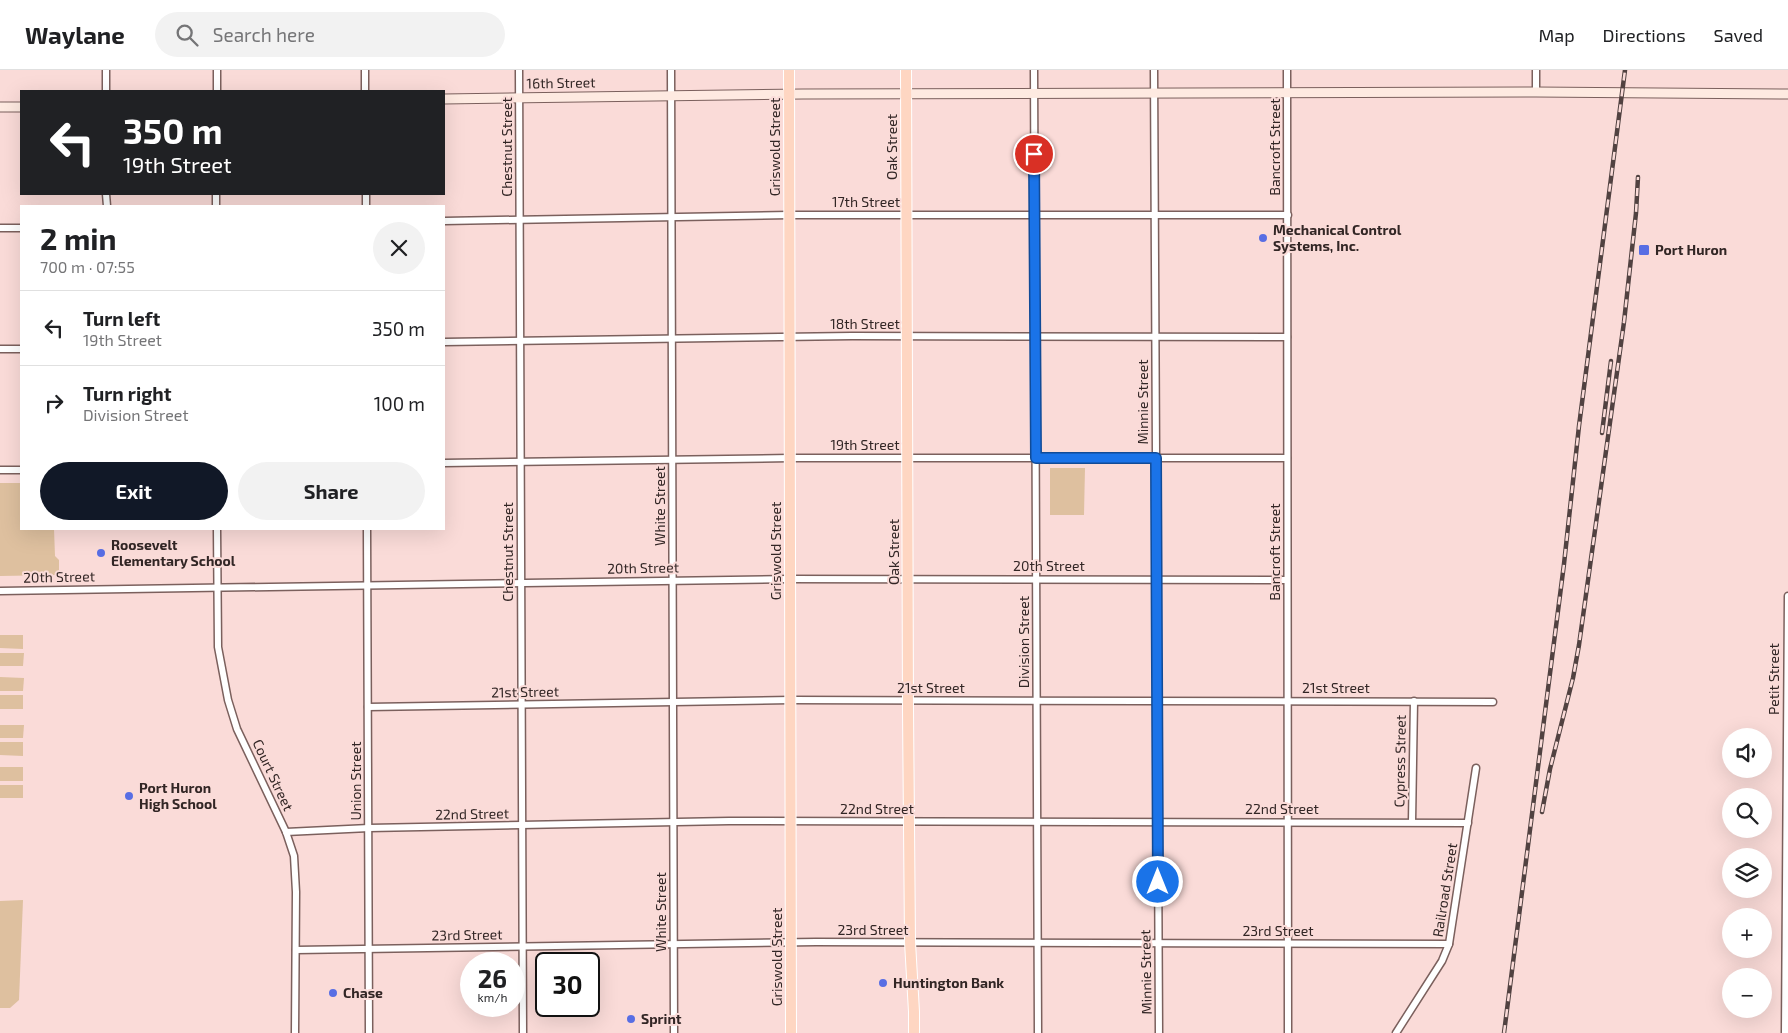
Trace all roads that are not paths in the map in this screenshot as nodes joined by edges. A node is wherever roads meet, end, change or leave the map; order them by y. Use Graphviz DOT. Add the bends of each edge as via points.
graph roads {
  1 [pos="106,70"];
  2 [pos="217,70"];
  3 [pos="365,70"];
  4 [pos="519,70"];
  5 [pos="671,70"];
  6 [pos="789,70"];
  7 [pos="906,70"];
  8 [pos="1034,70"];
  9 [pos="1154,70"];
  10 [pos="1287,70"];
  11 [pos="1536,70"];
  12 [pos="106,90"];
  13 [pos="217,90"];
  14 [pos="365,90"];
  15 [pos="1536,92"];
  16 [pos="1288,93"];
  17 [pos="789,94"];
  18 [pos="906,94"];
  19 [pos="1034,94"];
  20 [pos="1154,94"];
  21 [pos="1788,94"];
  22 [pos="671,95"];
  23 [pos="519,98"];
  24 [pos="445,100"];
  25 [pos="20,107"];
  26 [pos="0,108"];
  27 [pos="789,215"];
  28 [pos="907,215"];
  29 [pos="1035,215"];
  30 [pos="1154,215"];
  31 [pos="1288,215"];
  32 [pos="672,217"];
  33 [pos="520,220"];
  34 [pos="445,221"];
  35 [pos="0,228"];
  36 [pos="20,228"];
  37 [pos="907,336"];
  38 [pos="1156,336"];
  39 [pos="790,337"];
  40 [pos="1035,337"];
  41 [pos="1287,337"];
  42 [pos="672,338"];
  43 [pos="520,341"];
  44 [pos="445,342"];
  45 [pos="0,349"];
  46 [pos="20,349"];
  47 [pos="908,457"];
  48 [pos="790,458"];
  49 [pos="1036,458"];
  50 [pos="1156,458"];
  51 [pos="1287,458"];
  52 [pos="673,460"];
  53 [pos="520,462"];
  54 [pos="445,463"];
  55 [pos="0,470"];
  56 [pos="20,470"];
  57 [pos="217,530"];
  58 [pos="367,530"];
  59 [pos="789,579"];
  60 [pos="908,579"];
  61 [pos="1036,579"];
  62 [pos="1156,579"];
  63 [pos="672,580"];
  64 [pos="1287,580"];
  65 [pos="521,583"];
  66 [pos="368,586"];
  67 [pos="218,588"];
  68 [pos="0,591"];
  69 [pos="1788,596"];
  70 [pos="791,700"];
  71 [pos="908,700"];
  72 [pos="1158,700"];
  73 [pos="673,701"];
  74 [pos="1036,701"];
  75 [pos="1288,701"];
  76 [pos="1414,701"];
  77 [pos="1493,702"];
  78 [pos="521,704"];
  79 [pos="368,707"];
  80 [pos="1476,768"];
  81 [pos="790,821"];
  82 [pos="909,822"];
  83 [pos="1037,822"];
  84 [pos="1158,822"];
  85 [pos="1288,822"];
  86 [pos="1412,822"];
  87 [pos="1468,822"];
  88 [pos="673,823"];
  89 [pos="1787,823"];
  90 [pos="521,826"];
  91 [pos="369,828"];
  92 [pos="286,832"];
  93 [pos="790,942"];
  94 [pos="910,942"];
  95 [pos="1037,943"];
  96 [pos="1158,943"];
  97 [pos="1288,943"];
  98 [pos="673,944"];
  99 [pos="1449,944"];
  100 [pos="522,947"];
  101 [pos="369,949"];
  102 [pos="296,950"];
  103 [pos="295,1033"];
  104 [pos="370,1033"];
  105 [pos="523,1033"];
  106 [pos="674,1033"];
  107 [pos="791,1033"];
  108 [pos="914,1033"];
  109 [pos="1038,1033"];
  110 [pos="1159,1033"];
  111 [pos="1288,1033"];
  112 [pos="1396,1033"];
  113 [pos="1785,1033"];
  1 -- 12 [label="street"];
  2 -- 13 [label="street"];
  3 -- 14 [label="street"];
  4 -- 23 [label="street, Chestnut Street"];
  5 -- 22 [label="street, White Street"];
  6 -- 17 [label="main road, Griswold Street"];
  7 -- 18 [label="main road, Oak Street"];
  8 -- 19 [label="street, Division Street"];
  9 -- 20 [label="street, Minnie Street"];
  10 -- 16 [label="street, Bancroft Street"];
  11 -- 15 [label="street"];
  15 -- 16 [label="street, 16th Street"];
  15 -- 21 [label="street, 16th Street"];
  16 -- 20 [label="street, 16th Street"];
  16 -- 31 [label="street, Bancroft Street"];
  17 -- 18 [label="street, 16th Street"];
  17 -- 22 [label="street, 16th Street"];
  17 -- 27 [label="main road, Griswold Street"];
  18 -- 19 [label="street, 16th Street"];
  18 -- 28 [label="main road, Oak Street"];
  19 -- 20 [label="street, 16th Street"];
  19 -- 29 [label="street, Division Street"];
  20 -- 30 [label="street, Minnie Street"];
  22 -- 23 [label="street, 16th Street"];
  22 -- 32 [label="street, White Street"];
  23 -- 24 [label="street, 16th Street"];
  23 -- 33 [label="street, Chestnut Street"];
  25 -- 26 [label="street"];
  27 -- 28 [label="street, 17th Street"];
  27 -- 32 [label="street, 17th Street"];
  27 -- 39 [label="main road, Griswold Street"];
  28 -- 29 [label="street, 17th Street"];
  28 -- 37 [label="main road, Oak Street"];
  29 -- 30 [label="street, 17th Street"];
  29 -- 40 [label="street, Division Street"];
  30 -- 31 [label="street, 17th Street"];
  30 -- 38 [label="street, Minnie Street"];
  31 -- 41 [label="street, Bancroft Street"];
  32 -- 33 [label="street, 17th Street"];
  32 -- 42 [label="street, White Street"];
  33 -- 34 [label="street, 17th Street"];
  33 -- 43 [label="street, Chestnut Street"];
  35 -- 36 [label="street"];
  37 -- 39 [label="street, 18th Street"];
  37 -- 40 [label="street, 18th Street"];
  37 -- 47 [label="main road, Oak Street"];
  38 -- 40 [label="street, 18th Street"];
  38 -- 41 [label="street, 18th Street"];
  38 -- 50 [label="street, Minnie Street"];
  39 -- 42 [label="street, 18th Street"];
  39 -- 48 [label="main road, Griswold Street"];
  40 -- 49 [label="street, Division Street"];
  41 -- 51 [label="street, Bancroft Street"];
  42 -- 43 [label="street, 18th Street"];
  42 -- 52 [label="street, White Street"];
  43 -- 44 [label="street, 18th Street"];
  43 -- 53 [label="street, Chestnut Street"];
  45 -- 46 [label="street"];
  47 -- 48 [label="street, 19th Street"];
  47 -- 49 [label="street, 19th Street"];
  47 -- 60 [label="main road, Oak Street"];
  48 -- 52 [label="street, 19th Street"];
  48 -- 59 [label="main road, Griswold Street"];
  49 -- 50 [label="street, 19th Street"];
  49 -- 61 [label="street, Division Street"];
  50 -- 51 [label="street, 19th Street"];
  50 -- 62 [label="street, Minnie Street"];
  51 -- 64 [label="street, Bancroft Street"];
  52 -- 53 [label="street, 19th Street"];
  52 -- 63 [label="street, White Street"];
  53 -- 54 [label="street, 19th Street"];
  53 -- 65 [label="street, Chestnut Street"];
  55 -- 56 [label="street"];
  57 -- 67 [label="street, Court Street"];
  58 -- 66 [label="street, Union Street"];
  59 -- 60 [label="street, 20th Street"];
  59 -- 63 [label="street, 20th Street"];
  59 -- 70 [label="main road, Griswold Street"];
  60 -- 61 [label="street, 20th Street"];
  60 -- 71 [label="main road, Oak Street"];
  61 -- 62 [label="street, 20th Street"];
  61 -- 74 [label="street, Division Street"];
  62 -- 64 [label="street, 20th Street"];
  62 -- 72 [label="street, Minnie Street"];
  63 -- 65 [label="street, 20th Street"];
  63 -- 73 [label="street, White Street"];
  64 -- 75 [label="street, Bancroft Street"];
  65 -- 66 [label="street, 20th Street"];
  65 -- 78 [label="street, Chestnut Street"];
  66 -- 67 [label="street, 20th Street"];
  66 -- 79 [label="street, Union Street"];
  67 -- 68 [label="street, 20th Street"];
  67 -- 92 [label="street, Court Street" via="218,647 228,700 237,729"];
  69 -- 89 [label="street, Petit Street"];
  70 -- 71 [label="street, 21st Street"];
  70 -- 73 [label="street, 21st Street"];
  70 -- 81 [label="main road, Griswold Street"];
  71 -- 74 [label="street, 21st Street"];
  71 -- 82 [label="main road, Oak Street"];
  72 -- 74 [label="street, 21st Street"];
  72 -- 75 [label="street, 21st Street"];
  72 -- 84 [label="street, Minnie Street"];
  73 -- 78 [label="street, 21st Street"];
  73 -- 88 [label="street, White Street"];
  74 -- 83 [label="street, Division Street"];
  75 -- 76 [label="street, 21st Street"];
  75 -- 85 [label="street, Bancroft Street"];
  76 -- 77 [label="street, 21st Street"];
  76 -- 86 [label="street, Cypress Street"];
  78 -- 79 [label="street, 21st Street"];
  78 -- 90 [label="street, Chestnut Street"];
  79 -- 91 [label="street, Union Street"];
  80 -- 87 [label="street, Railroad Street"];
  81 -- 82 [label="street, 22nd Street"];
  81 -- 88 [label="street, 22nd Street"];
  81 -- 93 [label="main road, Griswold Street"];
  82 -- 83 [label="street, 22nd Street"];
  82 -- 94 [label="main road, Oak Street"];
  83 -- 84 [label="street, 22nd Street"];
  83 -- 95 [label="street, Division Street"];
  84 -- 85 [label="street, 22nd Street"];
  84 -- 96 [label="street, Minnie Street"];
  85 -- 86 [label="street, 22nd Street"];
  85 -- 97 [label="street, Bancroft Street"];
  86 -- 87 [label="street, 22nd Street"];
  87 -- 99 [label="street, Railroad Street"];
  88 -- 90 [label="street, 22nd Street"];
  88 -- 98 [label="street, White Street"];
  89 -- 113 [label="street, Petit Street"];
  90 -- 91 [label="street, 22nd Street"];
  90 -- 100 [label="street, Chestnut Street"];
  91 -- 92 [label="street, 22nd Street"];
  91 -- 101 [label="street, Union Street"];
  92 -- 102 [label="street, Court Street" via="296,874"];
  93 -- 94 [label="street, 23rd Street"];
  93 -- 98 [label="street, 23rd Street"];
  93 -- 107 [label="main road, Griswold Street"];
  94 -- 95 [label="street, 23rd Street"];
  94 -- 108 [label="main road, Oak Street"];
  95 -- 96 [label="street, 23rd Street"];
  95 -- 109 [label="street, Division Street"];
  96 -- 97 [label="street, 23rd Street"];
  96 -- 110 [label="street, Minnie Street"];
  97 -- 99 [label="street, 23rd Street"];
  97 -- 111 [label="street, Bancroft Street"];
  98 -- 100 [label="street, 23rd Street"];
  98 -- 106 [label="street, White Street"];
  99 -- 112 [label="street, Railroad Street" via="1442,961"];
  100 -- 101 [label="street, 23rd Street"];
  100 -- 105 [label="street, Chestnut Street"];
  101 -- 102 [label="street, 23rd Street"];
  101 -- 104 [label="street, Union Street"];
  102 -- 103 [label="street, Court Street"];
}
